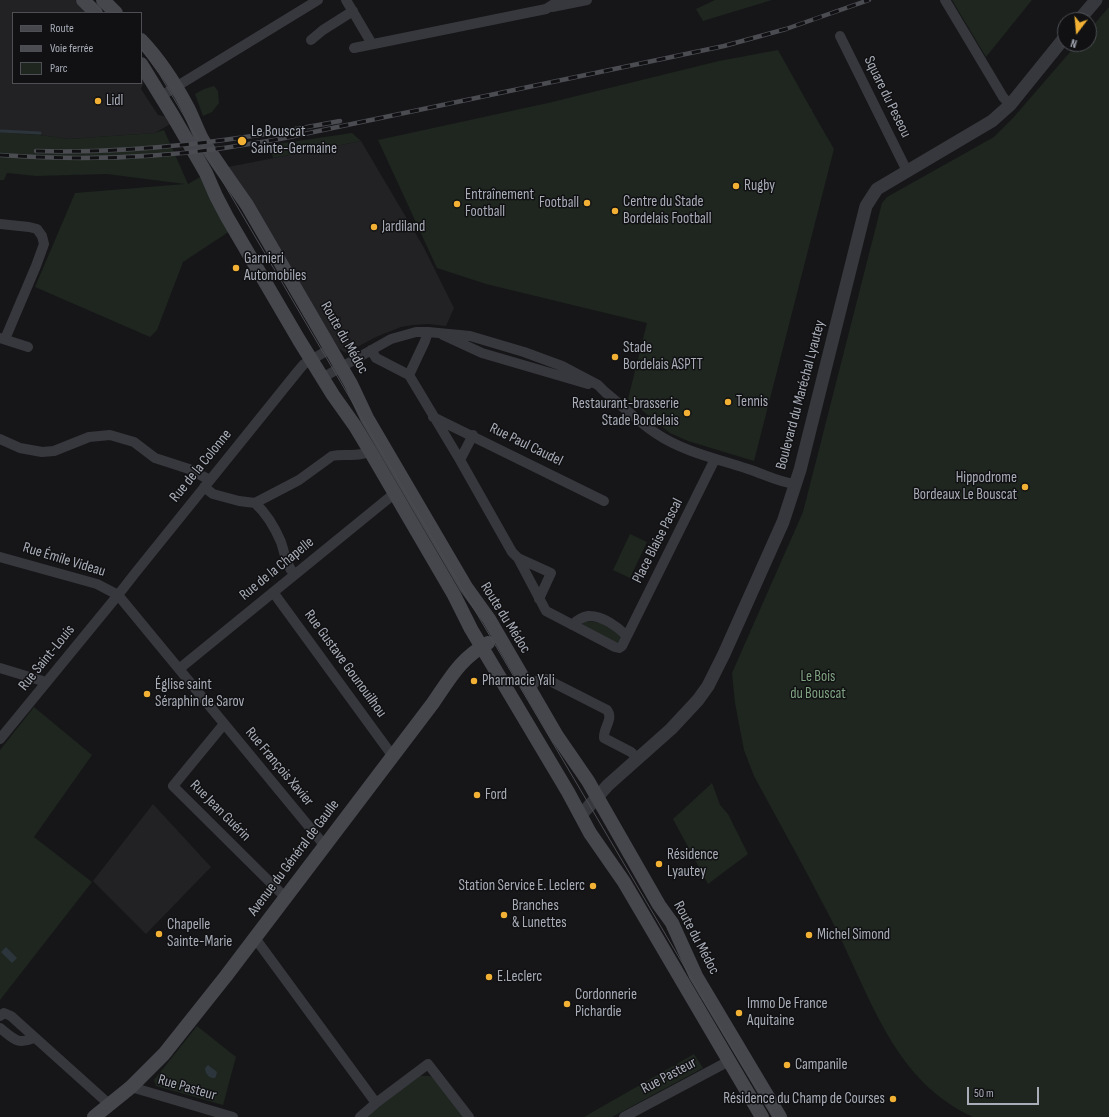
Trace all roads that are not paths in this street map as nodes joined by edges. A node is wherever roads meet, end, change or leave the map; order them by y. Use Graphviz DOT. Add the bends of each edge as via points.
graph roads {
  1 [pos="83,0"];
  2 [pos="103,0"];
  3 [pos="318,0"];
  4 [pos="346,0"];
  5 [pos="560,0"];
  6 [pos="587,0"];
  7 [pos="945,0"];
  8 [pos="1096,0"];
  9 [pos="546,9"];
  10 [pos="353,11"];
  11 [pos="95,12"];
  12 [pos="115,12"];
  13 [pos="1086,12"];
  14 [pos="840,36"];
  15 [pos="311,40"];
  16 [pos="142,41"];
  17 [pos="372,44"];
  18 [pos="1057,47"];
  19 [pos="354,48"];
  20 [pos="142,66"];
  21 [pos="176,87"];
  22 [pos="161,96"];
  23 [pos="1010,105"];
  24 [pos="907,171"];
  25 [pos="0,224"];
  26 [pos="428,332"];
  27 [pos="441,334"];
  28 [pos="470,336"];
  29 [pos="2,339"];
  30 [pos="28,347"];
  31 [pos="468,347"];
  32 [pos="330,349"];
  33 [pos="371,350"];
  34 [pos="542,358"];
  35 [pos="312,360"];
  36 [pos="341,367"];
  37 [pos="539,369"];
  38 [pos="409,375"];
  39 [pos="322,378"];
  40 [pos="605,392"];
  41 [pos="433,417"];
  42 [pos="473,435"];
  43 [pos="0,439"];
  44 [pos="370,451"];
  45 [pos="715,459"];
  46 [pos="460,460"];
  47 [pos="207,484"];
  48 [pos="794,484"];
  49 [pos="395,493"];
  50 [pos="604,500"];
  51 [pos="255,503"];
  52 [pos="0,556"];
  53 [pos="518,558"];
  54 [pos="294,574"];
  55 [pos="273,592"];
  56 [pos="118,596"];
  57 [pos="539,599"];
  58 [pos="572,625"];
  59 [pos="627,636"];
  60 [pos="499,637"];
  61 [pos="481,647"];
  62 [pos="0,668"];
  63 [pos="179,669"];
  64 [pos="46,682"];
  65 [pos="530,690"];
  66 [pos="224,724"];
  67 [pos="0,739"];
  68 [pos="393,754"];
  69 [pos="637,758"];
  70 [pos="597,796"];
  71 [pos="581,816"];
  72 [pos="325,846"];
  73 [pos="286,898"];
  74 [pos="255,938"];
  75 [pos="0,1016"];
  76 [pos="0,1028"];
  77 [pos="34,1038"];
  78 [pos="729,1061"];
  79 [pos="131,1087"];
  80 [pos="376,1103"];
  81 [pos="110,1105"];
  82 [pos="94,1117"];
  83 [pos="233,1117"];
  84 [pos="360,1117"];
  85 [pos="469,1117"];
  86 [pos="624,1117"];
  87 [pos="762,1117"];
  88 [pos="780,1117"];
  1 -- 11 [label="main road"];
  2 -- 12 [label="main road"];
  3 -- 21 [label="street"];
  4 -- 10 [label="street"];
  5 -- 9 [label="street"];
  6 -- 9 [label="street"];
  7 -- 23 [label="street"];
  8 -- 13 [label="street"];
  9 -- 17 [label="street"];
  10 -- 15 [label="street"];
  10 -- 17 [label="street"];
  14 -- 24 [label="street, Square du Peseou"];
  16 -- 21 [label="main road, Route du Médoc" via="168,71"];
  17 -- 19 [label="street"];
  18 -- 23 [label="street, Boulevard du Maréchal Lyautey"];
  20 -- 22 [label="main road, Route du Médoc"];
  21 -- 22 [label="street"];
  21 -- 32 [label="main road, Route du Médoc" via="201,137 247,206"];
  22 -- 35 [label="main road, Route du Médoc" via="206,173 227,217"];
  23 -- 24 [label="street, Boulevard du Maréchal Lyautey" via="992,121"];
  24 -- 48 [label="street, Boulevard du Maréchal Lyautey" via="876,189 866,206 800,470"];
  25 -- 29 [label="street" via="37,230 44,244"];
  26 -- 27 [label="street"];
  26 -- 33 [label="street" via="416,332 391,339"];
  26 -- 38 [label="street"];
  27 -- 28 [label="street"];
  27 -- 31 [label="street"];
  28 -- 31 [label="street"];
  28 -- 34 [label="street"];
  29 -- 30 [label="street"];
  31 -- 37 [label="street"];
  32 -- 35 [label="street, Rue de la Colonne"];
  32 -- 36 [label="main road, Route du Médoc"];
  33 -- 36 [label="street"];
  33 -- 38 [label="street" via="376,358"];
  34 -- 37 [label="street"];
  34 -- 40 [label="street" via="598,384"];
  35 -- 39 [label="main road, Route du Médoc"];
  35 -- 47 [label="street, Rue de la Colonne" via="298,371"];
  36 -- 39 [label="street"];
  36 -- 60 [label="main road, Route du Médoc" via="367,418 466,587"];
  37 -- 40 [label="street"];
  38 -- 41 [label="street"];
  39 -- 44 [label="main road, Route du Médoc"];
  40 -- 45 [label="street" via="656,434"];
  41 -- 42 [label="street, Rue Paul Caudel"];
  41 -- 46 [label="street"];
  42 -- 46 [label="street"];
  42 -- 50 [label="street, Rue Paul Caudel"];
  43 -- 47 [label="street" via="20,448 42,452 54,451 89,437 110,435 134,442 155,458 189,469"];
  44 -- 49 [label="main road, Route du Médoc"];
  44 -- 51 [label="street" via="360,455 332,456 299,480"];
  45 -- 48 [label="street"];
  45 -- 59 [label="street, Place Blaise Pascal"];
  46 -- 53 [label="street" via="512,552"];
  47 -- 51 [label="street" via="213,494"];
  47 -- 56 [label="street, Rue de la Colonne"];
  48 -- 69 [label="street, Boulevard du Maréchal Lyautey" via="783,522 708,686 671,730"];
  49 -- 54 [label="street, Rue de la Chapelle"];
  49 -- 61 [label="main road, Route du Médoc"];
  51 -- 54 [label="street" via="263,511 280,541 288,568"];
  52 -- 56 [label="street, Rue Émile Videau" via="98,584"];
  53 -- 57 [label="street"];
  53 -- 57 [label="street" via="551,573"];
  54 -- 55 [label="street, Rue de la Chapelle"];
  55 -- 63 [label="street, Rue de la Chapelle"];
  55 -- 68 [label="street, Rue Gustave Gounouilhou"];
  56 -- 63 [label="street, Rue François Xavier"];
  56 -- 64 [label="street, Rue Saint-Louis"];
  57 -- 58 [label="street" via="546,611"];
  58 -- 59 [label="street" via="588,616 602,619"];
  58 -- 59 [label="street, Place Blaise Pascal" via="619,648"];
  60 -- 61 [label="main road, Avenue du Général de Gaulle"];
  60 -- 65 [label="main road, Route du Médoc"];
  61 -- 68 [label="main road, Avenue du Général de Gaulle" via="460,665"];
  61 -- 71 [label="main road, Route du Médoc"];
  62 -- 64 [label="street"];
  63 -- 66 [label="street, Rue François Xavier"];
  64 -- 67 [label="street, Rue Saint-Louis"];
  65 -- 69 [label="street" via="536,681 546,679 607,710 610,717 603,732 604,738 631,752"];
  65 -- 70 [label="main road, Route du Médoc"];
  66 -- 72 [label="street, Rue François Xavier"];
  66 -- 73 [label="street, Rue Jean Guérin" via="173,786"];
  68 -- 72 [label="main road, Avenue du Général de Gaulle"];
  69 -- 70 [label="street, Boulevard du Maréchal Lyautey"];
  70 -- 71 [label="street, Boulevard du Maréchal Lyautey"];
  70 -- 88 [label="main road, Route du Médoc" via="672,923 696,976"];
  71 -- 78 [label="main road, Route du Médoc" via="624,882"];
  72 -- 73 [label="main road, Avenue du Général de Gaulle"];
  73 -- 74 [label="main road, Avenue du Général de Gaulle"];
  74 -- 79 [label="main road, Avenue du Général de Gaulle" via="164,1054"];
  74 -- 80 [label="street"];
  75 -- 77 [label="street" via="4,1013 11,1016"];
  76 -- 77 [label="street" via="20,1042"];
  77 -- 81 [label="street"];
  78 -- 86 [label="street, Rue Pasteur"];
  78 -- 87 [label="main road, Route du Médoc"];
  79 -- 81 [label="main road, Avenue du Général de Gaulle"];
  79 -- 83 [label="street, Rue Pasteur"];
  80 -- 84 [label="street"];
  80 -- 85 [label="street" via="428,1064"];
  81 -- 82 [label="main road, Avenue du Général de Gaulle"];
}
